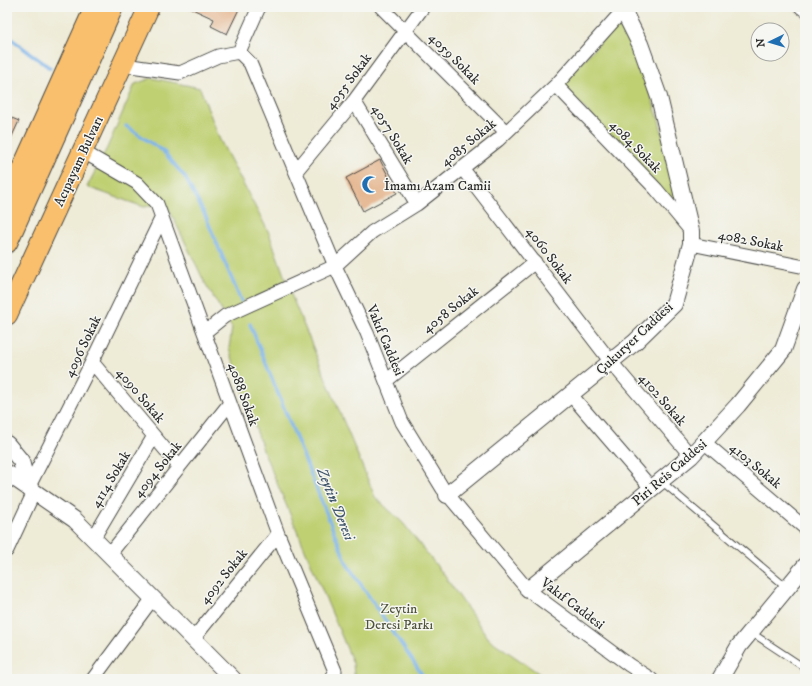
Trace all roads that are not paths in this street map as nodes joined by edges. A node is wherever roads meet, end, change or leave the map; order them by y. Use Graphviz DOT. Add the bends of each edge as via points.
graph roads {
  1 [pos="95,7"];
  2 [pos="113,7"];
  3 [pos="149,7"];
  4 [pos="258,7"];
  5 [pos="381,7"];
  6 [pos="423,7"];
  7 [pos="801,7"];
  8 [pos="622,8"];
  9 [pos="805,10"];
  10 [pos="405,30"];
  11 [pos="239,52"];
  12 [pos="124,62"];
  13 [pos="556,85"];
  14 [pos="354,102"];
  15 [pos="506,132"];
  16 [pos="82,151"];
  17 [pos="462,168"];
  18 [pos="296,171"];
  19 [pos="7,202"];
  20 [pos="417,204"];
  21 [pos="162,217"];
  22 [pos="691,238"];
  23 [pos="7,243"];
  24 [pos="535,262"];
  25 [pos="335,266"];
  26 [pos="805,267"];
  27 [pos="805,289"];
  28 [pos="7,315"];
  29 [pos="205,332"];
  30 [pos="92,362"];
  31 [pos="610,362"];
  32 [pos="386,380"];
  33 [pos="571,395"];
  34 [pos="230,403"];
  35 [pos="154,436"];
  36 [pos="704,442"];
  37 [pos="7,444"];
  38 [pos="691,456"];
  39 [pos="179,466"];
  40 [pos="18,482"];
  41 [pos="657,485"];
  42 [pos="447,495"];
  43 [pos="805,528"];
  44 [pos="278,534"];
  45 [pos="93,539"];
  46 [pos="7,550"];
  47 [pos="109,554"];
  48 [pos="805,566"];
  49 [pos="787,588"];
  50 [pos="528,590"];
  51 [pos="153,598"];
  52 [pos="750,632"];
  53 [pos="193,639"];
  54 [pos="805,668"];
  55 [pos="93,679"];
  56 [pos="233,679"];
  57 [pos="332,679"];
  58 [pos="651,679"];
  59 [pos="720,679"];
  1 -- 19 [label="main road"];
  2 -- 23 [label="main road"];
  3 -- 12 [label="main road, Acıpayam Bulvarı"];
  4 -- 11 [label="street"];
  5 -- 10 [label="street, 4059 Sokak"];
  6 -- 10 [label="street, 4055 Sokak"];
  7 -- 9 [label="street"];
  8 -- 13 [label="street, 4085 Sokak"];
  8 -- 22 [label="street, Çukuryer Caddesi" via="640,44 659,97"];
  10 -- 14 [label="street, 4055 Sokak"];
  10 -- 15 [label="street, 4059 Sokak"];
  11 -- 12 [label="street" via="218,56 180,73 131,66"];
  11 -- 18 [label="street, Vakıf Caddesi" via="250,63"];
  12 -- 16 [label="main road, Acıpayam Bulvarı"];
  13 -- 15 [label="street, 4085 Sokak"];
  13 -- 22 [label="street, 4084 Sokak" via="656,190"];
  14 -- 18 [label="street, 4055 Sokak"];
  14 -- 20 [label="street, 4057 Sokak"];
  15 -- 17 [label="street, 4085 Sokak"];
  16 -- 21 [label="street, 4088 Sokak" via="137,183 157,204"];
  16 -- 28 [label="main road, Acıpayam Bulvarı"];
  17 -- 20 [label="street, 4085 Sokak"];
  17 -- 24 [label="street, 4060 Sokak"];
  18 -- 25 [label="street, Vakıf Caddesi"];
  20 -- 25 [label="street, 4085 Sokak" via="372,232"];
  21 -- 29 [label="street, 4088 Sokak"];
  21 -- 30 [label="street, 4096 Sokak"];
  22 -- 26 [label="street, 4082 Sokak"];
  22 -- 31 [label="street, Çukuryer Caddesi" via="674,304"];
  24 -- 31 [label="street, 4060 Sokak"];
  24 -- 32 [label="street, 4058 Sokak"];
  25 -- 29 [label="street, 4085 Sokak" via="225,316"];
  25 -- 32 [label="street, Vakıf Caddesi"];
  27 -- 36 [label="street, Piri Reis Caddesi" via="783,350"];
  29 -- 34 [label="street, 4088 Sokak"];
  30 -- 35 [label="street, 4090 Sokak"];
  30 -- 40 [label="street, 4096 Sokak"];
  31 -- 33 [label="street, Çukuryer Caddesi"];
  31 -- 38 [label="street, 4102 Sokak"];
  32 -- 42 [label="street, Vakıf Caddesi" via="402,422"];
  33 -- 41 [label="street"];
  33 -- 42 [label="street, Çukuryer Caddesi"];
  34 -- 39 [label="street, 4094 Sokak"];
  34 -- 44 [label="street, 4088 Sokak"];
  35 -- 39 [label="street, 4090 Sokak"];
  35 -- 45 [label="street, 4114 Sokak"];
  36 -- 38 [label="street, Piri Reis Caddesi"];
  36 -- 43 [label="street, 4103 Sokak"];
  37 -- 40 [label="street" via="21,460"];
  38 -- 41 [label="street, Piri Reis Caddesi"];
  39 -- 47 [label="street, 4094 Sokak"];
  40 -- 45 [label="street" via="75,520"];
  40 -- 46 [label="street, 4096 Sokak"];
  41 -- 49 [label="lane"];
  41 -- 50 [label="street, Piri Reis Caddesi"];
  42 -- 50 [label="street, Vakıf Caddesi"];
  44 -- 53 [label="street, 4092 Sokak"];
  44 -- 57 [label="street, 4088 Sokak" via="335,670"];
  45 -- 47 [label="street"];
  47 -- 51 [label="street"];
  48 -- 49 [label="street"];
  49 -- 52 [label="street"];
  50 -- 58 [label="street, Vakıf Caddesi"];
  51 -- 53 [label="street"];
  51 -- 55 [label="street"];
  52 -- 54 [label="lane"];
  52 -- 59 [label="street"];
  53 -- 56 [label="street"];
}
